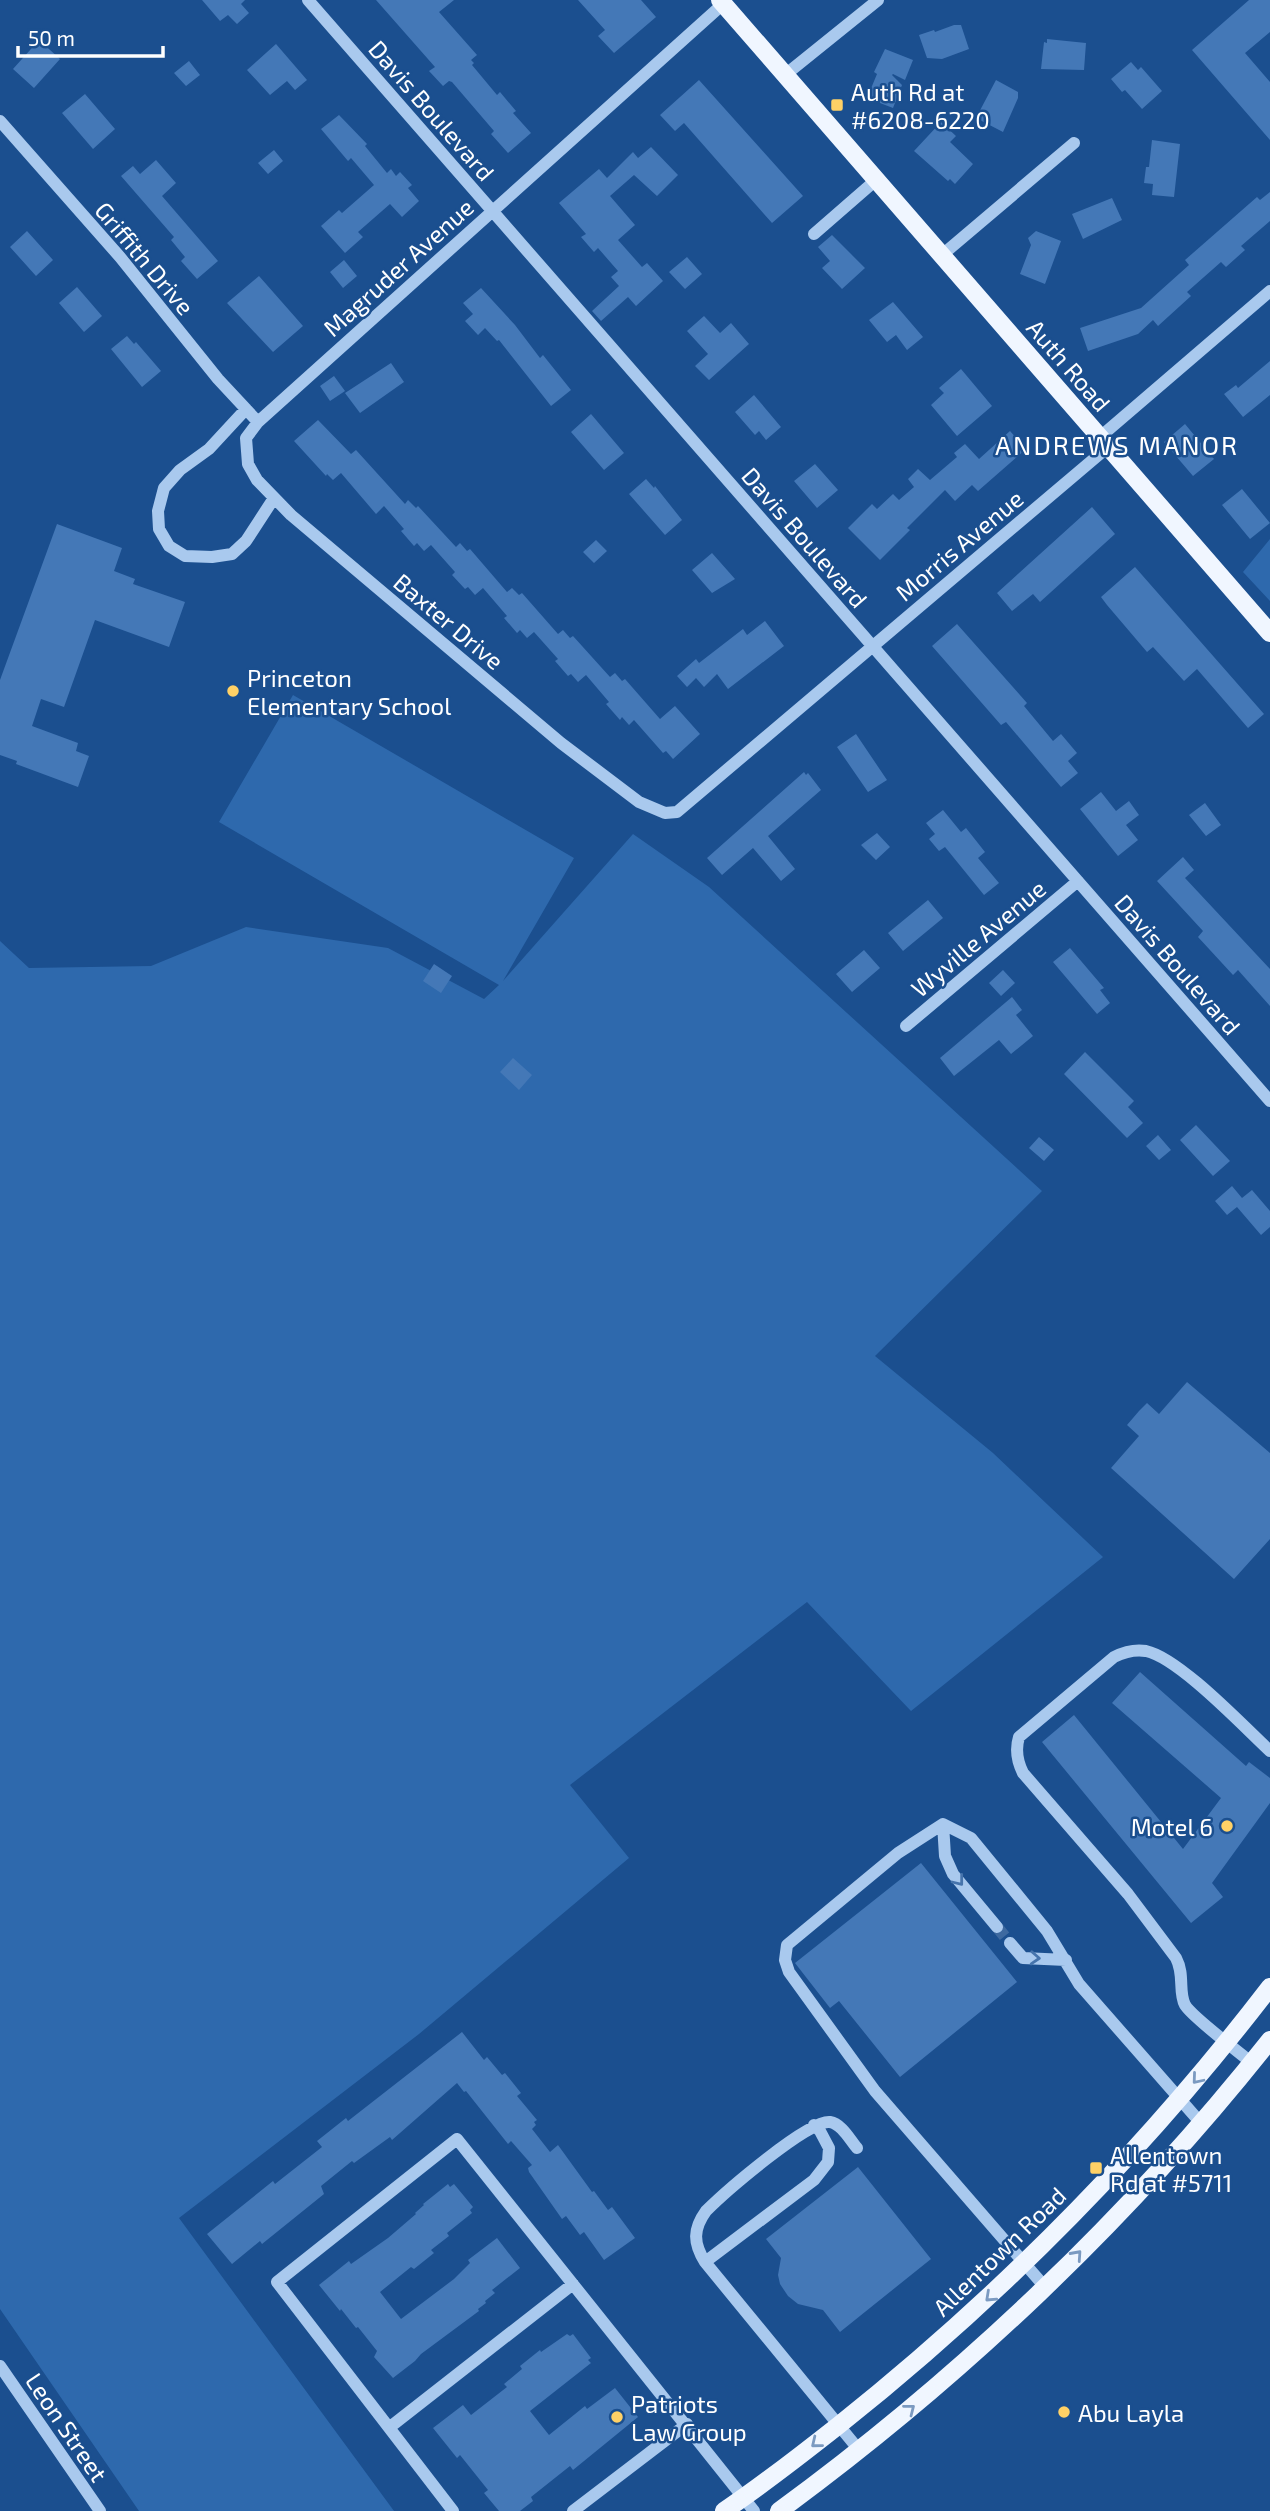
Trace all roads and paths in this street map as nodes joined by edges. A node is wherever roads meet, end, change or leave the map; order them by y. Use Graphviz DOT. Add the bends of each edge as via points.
graph roads {
  1 [pos="309,0"];
  2 [pos="878,0"];
  3 [pos="721,2"];
  4 [pos="785,75"];
  5 [pos="0,121"];
  6 [pos="1074,143"];
  7 [pos="876,180"];
  8 [pos="492,210"];
  9 [pos="814,234"];
  10 [pos="942,255"];
  11 [pos="1270,291"];
  12 [pos="246,409"];
  13 [pos="258,422"];
  14 [pos="1104,442"];
  15 [pos="274,498"];
  16 [pos="1270,633"];
  17 [pos="873,646"];
  18 [pos="677,812"];
  19 [pos="1078,881"];
  20 [pos="906,1026"];
  21 [pos="1270,1101"];
  22 [pos="1270,1751"];
  23 [pos="943,1824"];
  24 [pos="997,1927"];
  25 [pos="1010,1942"];
  26 [pos="1066,1960"];
  27 [pos="1270,1987"];
  28 [pos="1270,2040"];
  29 [pos="1227,2042"];
  30 [pos="1252,2063"];
  31 [pos="1180,2099"];
  32 [pos="1200,2122"];
  33 [pos="814,2125"];
  34 [pos="857,2148"];
  35 [pos="705,2262"];
  36 [pos="1024,2264"];
  37 [pos="573,2284"];
  38 [pos="1045,2287"];
  39 [pos="0,2366"];
  40 [pos="687,2424"];
  41 [pos="839,2425"];
  42 [pos="390,2427"];
  43 [pos="859,2450"];
  44 [pos="749,2504"];
  45 [pos="100,2511"];
  46 [pos="453,2511"];
  47 [pos="573,2511"];
  48 [pos="724,2511"];
  49 [pos="779,2511"];
  1 -- 8 [label="street, Davis Boulevard"];
  2 -- 4 [label="street"];
  3 -- 4 [label="main road, Auth Road"];
  3 -- 8 [label="street, Magruder Avenue"];
  4 -- 7 [label="main road, Auth Road"];
  5 -- 12 [label="street, Griffith Drive"];
  6 -- 10 [label="street"];
  7 -- 9 [label="street"];
  7 -- 10 [label="main road, Auth Road"];
  8 -- 13 [label="street, Magruder Avenue"];
  8 -- 17 [label="street, Davis Boulevard"];
  10 -- 14 [label="main road, Auth Road"];
  11 -- 14 [label="street, Morris Avenue"];
  12 -- 13 [label="street, Griffith Drive"];
  12 -- 15 [label="street" via="164,488 159,529 169,546 185,556 232,554"];
  13 -- 15 [label="street, Baxter Drive" via="246,438 248,464"];
  14 -- 16 [label="main road, Auth Road"];
  14 -- 17 [label="street, Morris Avenue"];
  15 -- 18 [label="street, Baxter Drive" via="561,743 639,802 665,813"];
  17 -- 18 [label="street, Morris Avenue"];
  17 -- 19 [label="street, Davis Boulevard"];
  19 -- 20 [label="street, Wyville Avenue"];
  19 -- 21 [label="street, Davis Boulevard"];
  22 -- 29 [label="street" via="1183,1672 1144,1651 1125,1651 1114,1657 1019,1737 1016,1747 1023,1773 1128,1894 1176,1958 1182,1969 1181,1993 1186,2007"];
  23 -- 24 [label="street, one-way" via="945,1856 953,1874"];
  23 -- 26 [label="street" via="971,1838"];
  23 -- 36 [label="street" via="898,1853 805,1929 787,1945 785,1960 875,2091"];
  25 -- 26 [label="street, one-way" via="1023,1958"];
  26 -- 31 [label="street" via="1079,1984"];
  27 -- 29 [label="main road, Allentown Road"];
  28 -- 30 [label="main road"];
  29 -- 30 [label="street"];
  29 -- 31 [label="main road, Allentown Road, one-way"];
  30 -- 32 [label="main road"];
  31 -- 32 [label="street"];
  31 -- 36 [label="main road, Allentown Road"];
  38 -- 32 [label="main road, one-way"];
  33 -- 34 [label="street" via="838,2125"];
  33 -- 35 [label="street" via="706,2211 695,2239"];
  33 -- 35 [label="street" via="829,2148 828,2162 814,2180"];
  35 -- 41 [label="street"];
  36 -- 38 [label="street"];
  36 -- 41 [label="main road, Allentown Road, one-way" via="926,2355"];
  37 -- 40 [label="street"];
  37 -- 42 [label="street"];
  37 -- 42 [label="street" via="457,2139 277,2282"];
  43 -- 38 [label="main road, one-way" via="966,2362"];
  39 -- 45 [label="street, Leon Street"];
  40 -- 44 [label="street"];
  40 -- 47 [label="street"];
  41 -- 43 [label="street"];
  41 -- 44 [label="main road, Allentown Road, one-way"];
  42 -- 46 [label="street"];
  43 -- 49 [label="main road"];
  44 -- 48 [label="main road, Allentown Road"];
}
